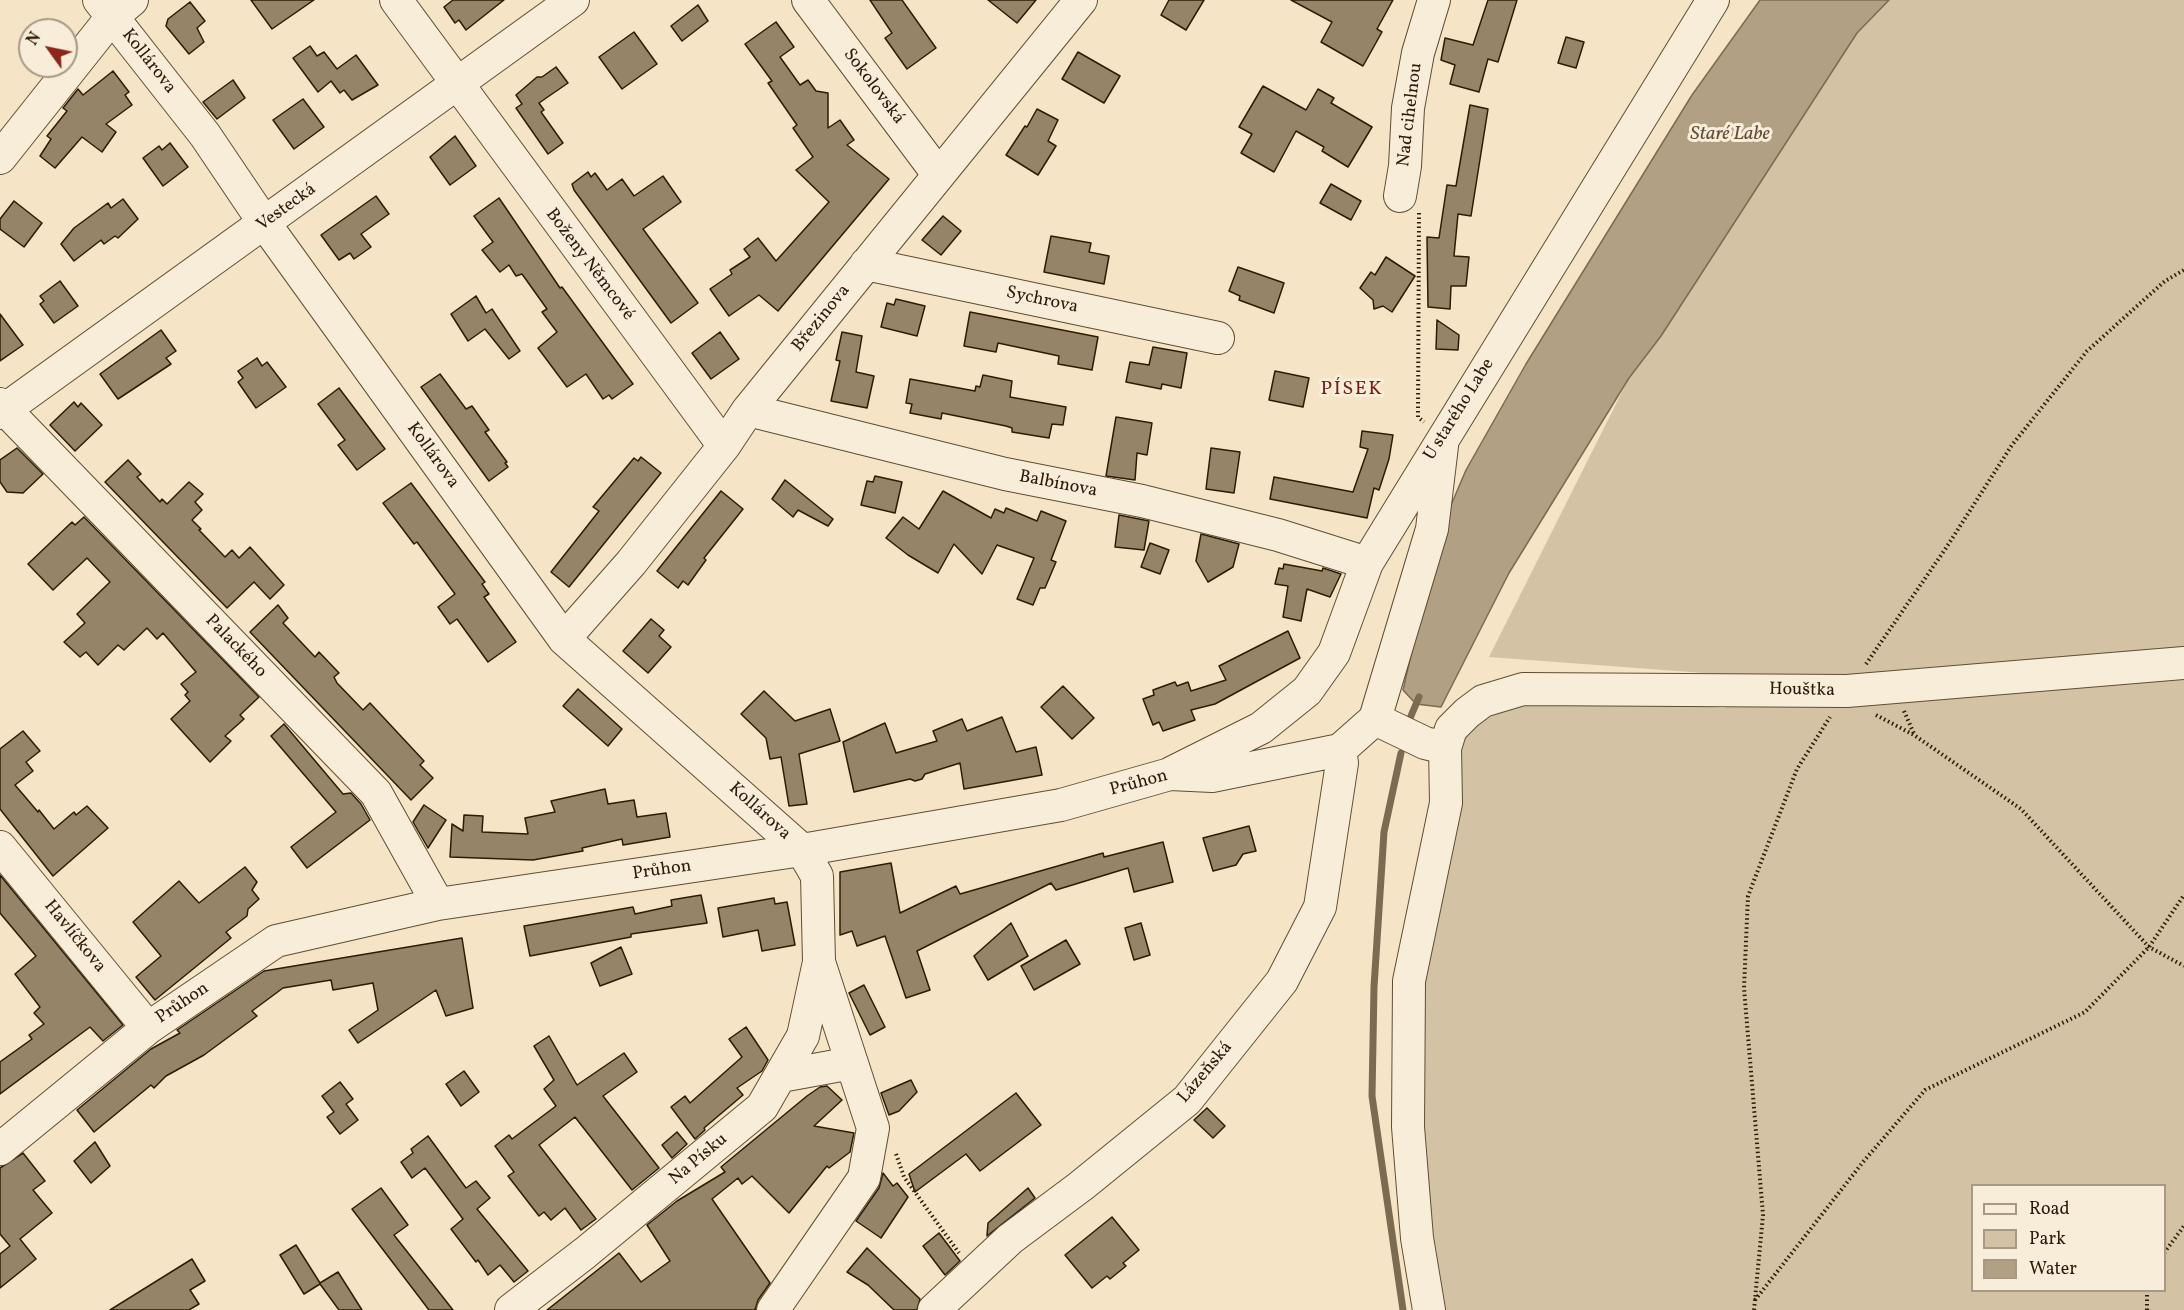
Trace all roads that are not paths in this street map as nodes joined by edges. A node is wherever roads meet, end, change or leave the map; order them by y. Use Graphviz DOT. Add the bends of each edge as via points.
graph roads {
  1 [pos="396,0"];
  2 [pos="573,0"];
  3 [pos="808,0"];
  4 [pos="1081,0"];
  5 [pos="1434,0"];
  6 [pos="1713,0"];
  7 [pos="114,6"];
  8 [pos="455,84"];
  9 [pos="0,158"];
  10 [pos="938,174"];
  11 [pos="1409,203"];
  12 [pos="265,224"];
  13 [pos="866,264"];
  14 [pos="1218,338"];
  15 [pos="2,408"];
  16 [pos="748,410"];
  17 [pos="1444,435"];
  18 [pos="723,446"];
  19 [pos="1367,563"];
  20 [pos="564,639"];
  21 [pos="2184,663"];
  22 [pos="1375,718"];
  23 [pos="1445,748"];
  24 [pos="1340,750"];
  25 [pos="1170,774"];
  26 [pos="0,847"];
  27 [pos="802,850"];
  28 [pos="438,904"];
  29 [pos="819,962"];
  30 [pos="148,1028"];
  31 [pos="852,1063"];
  32 [pos="781,1076"];
  33 [pos="0,1149"];
  34 [pos="511,1310"];
  35 [pos="773,1310"];
  36 [pos="934,1310"];
  37 [pos="1429,1310"];
  1 -- 8 [label="street, Boženy Němcové"];
  2 -- 8 [label="street, Vestecká"];
  3 -- 10 [label="street, Sokolovská"];
  4 -- 10 [label="street, Březinova"];
  5 -- 11 [label="street, Nad cihelnou" via="1418,53 1408,108 1405,166"];
  6 -- 17 [label="street, U starého Labe"];
  7 -- 9 [label="street"];
  7 -- 12 [label="street, Kollárova"];
  8 -- 12 [label="street, Vestecká"];
  8 -- 18 [label="street, Boženy Němcové"];
  10 -- 13 [label="street, Březinova"];
  12 -- 15 [label="street, Vestecká"];
  12 -- 20 [label="street, Kollárova"];
  13 -- 14 [label="street, Sychrova"];
  13 -- 16 [label="street, Březinova"];
  15 -- 28 [label="street, Palackého" via="376,793"];
  16 -- 18 [label="street, Březinova"];
  16 -- 19 [label="street, Balbínova" via="1005,474 1142,501 1266,532"];
  17 -- 19 [label="street, U starého Labe"];
  17 -- 22 [label="street" via="1432,529"];
  18 -- 20 [label="street, Březinova" via="631,563"];
  19 -- 25 [label="street, U starého Labe" via="1334,653 1307,691 1261,728"];
  20 -- 27 [label="street, Kollárova"];
  21 -- 23 [label="street, Houštka" via="1847,691 1523,689 1483,701 1451,729"];
  22 -- 23 [label="street" via="1425,743"];
  22 -- 24 [label="street"];
  23 -- 37 [label="street" via="1446,803 1409,981 1408,1128 1417,1238"];
  24 -- 25 [label="street, Průhon" via="1212,776"];
  24 -- 36 [label="street, Lázeňská" via="1342,764 1320,907 1281,981 1187,1100 1010,1239"];
  25 -- 27 [label="street, Průhon" via="1061,805"];
  26 -- 30 [label="street, Havlíčkova"];
  27 -- 28 [label="street, Průhon"];
  27 -- 29 [label="street, Na Písku" via="817,876"];
  28 -- 30 [label="street, Průhon" via="276,941"];
  29 -- 31 [label="street, Na Písku"];
  29 -- 32 [label="street, Na Písku" via="803,1036"];
  30 -- 33 [label="street, Průhon"];
  31 -- 32 [label="street"];
  31 -- 35 [label="street, Na Písku" via="873,1128 864,1178"];
  32 -- 34 [label="street, Na Písku" via="762,1107"];
}
